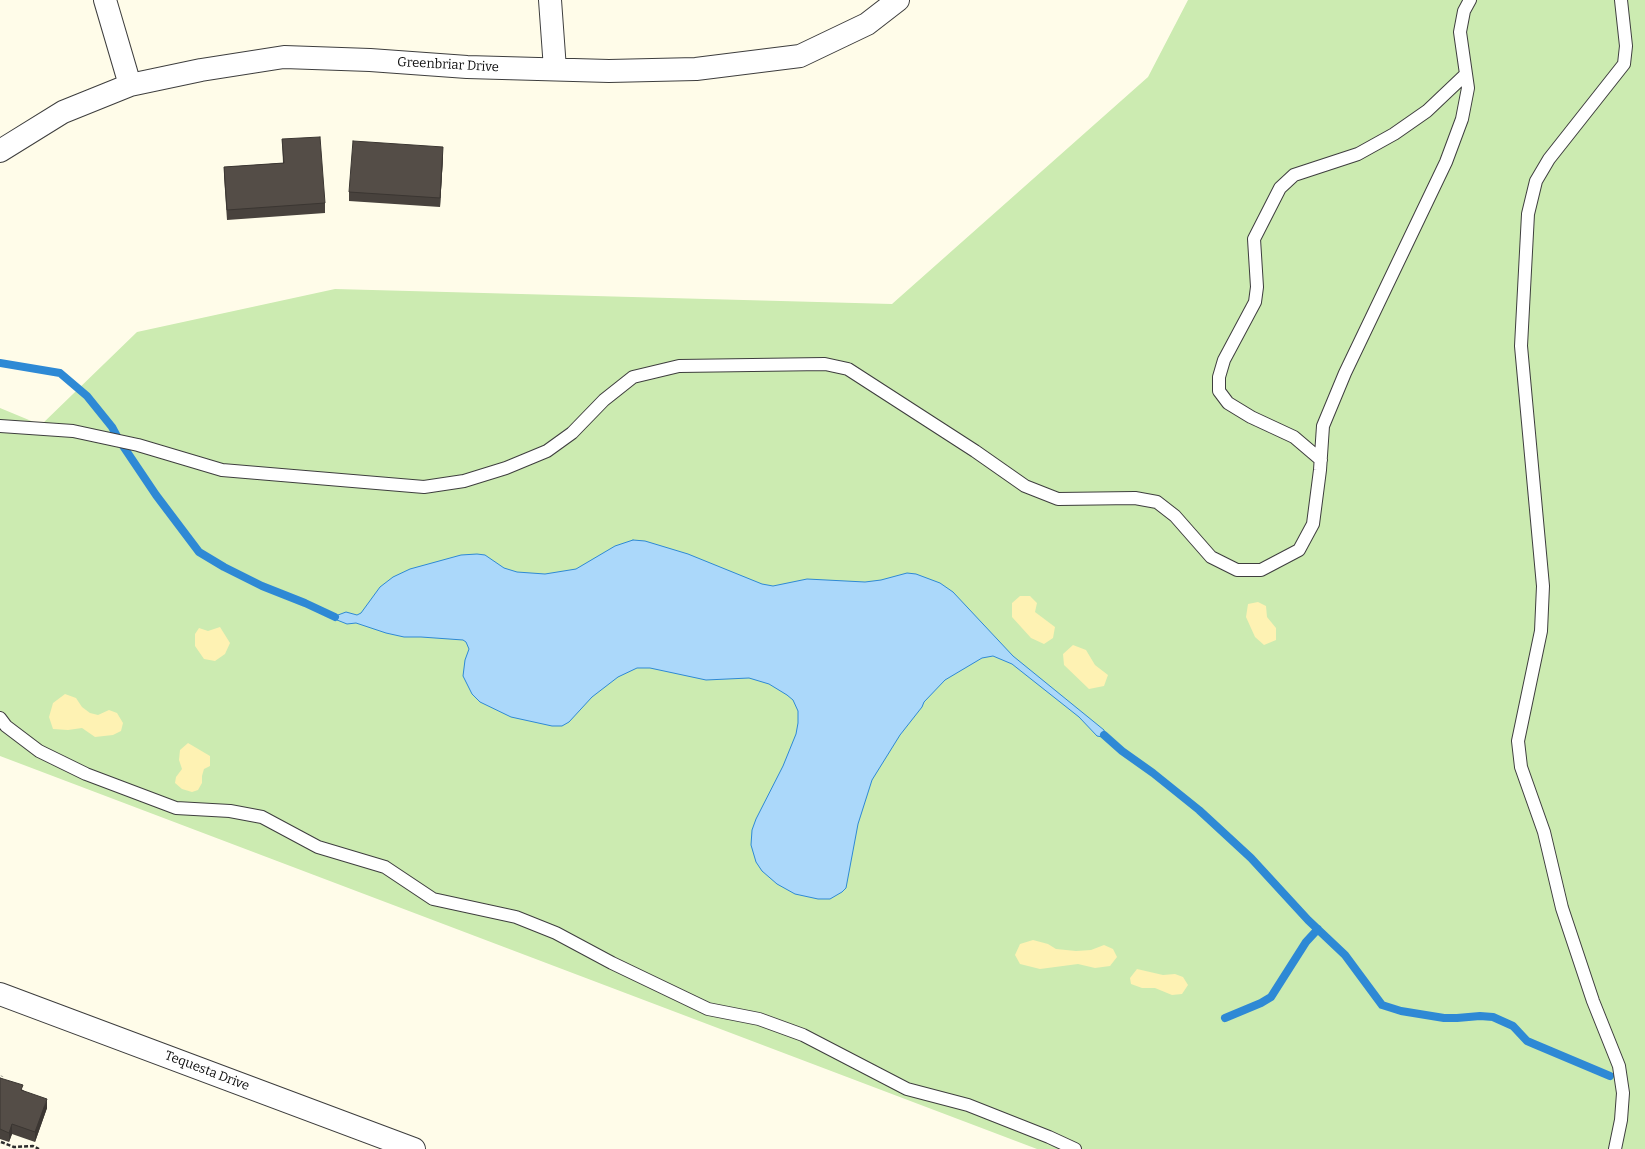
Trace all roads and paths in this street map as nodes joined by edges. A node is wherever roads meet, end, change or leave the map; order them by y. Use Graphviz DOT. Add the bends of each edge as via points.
graph roads {
  1 [pos="105,0"];
  2 [pos="550,0"];
  3 [pos="898,0"];
  4 [pos="1470,0"];
  5 [pos="1621,0"];
  6 [pos="555,69"];
  7 [pos="1466,74"];
  8 [pos="130,85"];
  9 [pos="0,151"];
  10 [pos="0,426"];
  11 [pos="1321,460"];
  12 [pos="0,718"];
  13 [pos="0,994"];
  14 [pos="2,1076"];
  15 [pos="0,1082"];
  16 [pos="0,1142"];
  17 [pos="39,1149"];
  18 [pos="414,1149"];
  19 [pos="1075,1149"];
  20 [pos="1615,1149"];
  1 -- 8 [label="street"];
  2 -- 6 [label="street"];
  3 -- 6 [label="street, Greenbriar Drive" via="867,24 800,56 696,69"];
  4 -- 7 [label="lane" via="1464,11 1460,32"];
  5 -- 20 [label="lane" via="1626,46 1624,64 1549,159 1536,181 1528,214 1521,346 1543,586 1541,631 1518,741 1521,767 1544,832 1562,908 1593,1001 1619,1066 1623,1093"];
  6 -- 8 [label="street, Greenbriar Drive" via="284,57 201,70"];
  7 -- 11 [label="lane" via="1468,88 1462,118 1446,162 1345,373 1323,426"];
  7 -- 11 [label="lane" via="1427,111 1394,134 1358,154 1294,175 1280,188 1254,239 1258,287 1255,302 1224,360 1218,377 1219,391 1228,403 1250,417 1294,437"];
  8 -- 9 [label="street, Greenbriar Drive" via="63,112"];
  10 -- 11 [label="lane" via="73,431 138,445 222,470 424,487 464,481 548,451 572,433 604,400 633,377 679,366 825,364 848,369 1025,486 1058,499 1134,498 1157,502 1175,516 1210,557 1237,570 1261,570 1299,550 1313,524"];
  12 -- 19 [label="lane" via="6,726 39,750 86,774 176,808 230,811 262,818 318,847 385,867 433,899 516,917 556,933 708,1009 759,1019 803,1035 907,1088 968,1105"];
  13 -- 18 [label="street, Tequesta Drive"];
  14 -- 15 [label="path"];
  16 -- 17 [label="path" via="14,1147 33,1146"];
}
